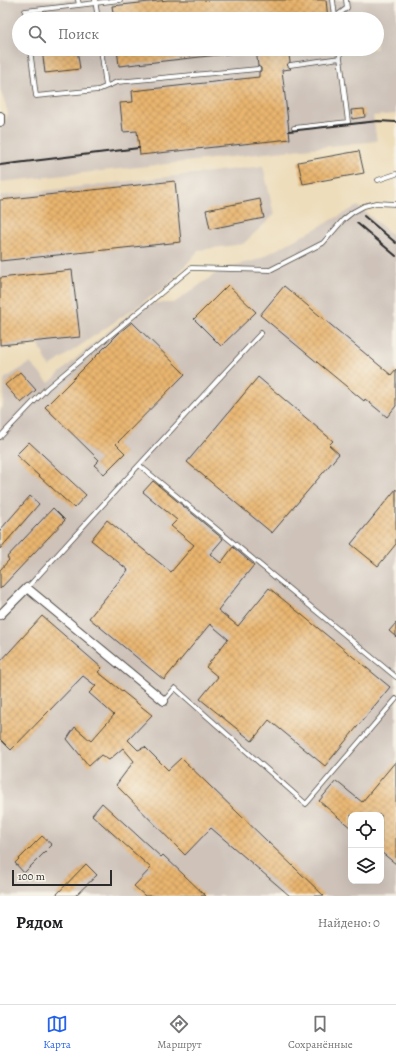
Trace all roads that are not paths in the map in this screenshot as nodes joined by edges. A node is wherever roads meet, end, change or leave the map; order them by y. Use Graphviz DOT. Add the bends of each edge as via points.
graph roads {
  1 [pos="120,0"];
  2 [pos="333,0"];
  3 [pos="346,0"];
  4 [pos="95,1"];
  5 [pos="79,2"];
  6 [pos="25,12"];
  7 [pos="97,12"];
  8 [pos="335,12"];
  9 [pos="343,12"];
  10 [pos="31,56"];
  11 [pos="103,56"];
  12 [pos="340,58"];
  13 [pos="290,65"];
  14 [pos="258,69"];
  15 [pos="106,86"];
  16 [pos="0,116"];
  17 [pos="0,122"];
  18 [pos="294,128"];
  19 [pos="396,174"];
  20 [pos="378,180"];
  21 [pos="396,204"];
  22 [pos="261,334"];
  23 [pos="0,437"];
  24 [pos="139,465"];
  25 [pos="27,588"];
  26 [pos="0,615"];
  27 [pos="396,677"];
  28 [pos="396,699"];
  29 [pos="164,701"];
  1 -- 4 [label="lane"];
  2 -- 8 [label="lane"];
  3 -- 9 [label="lane" via="347,8"];
  4 -- 5 [label="lane"];
  4 -- 7 [label="lane"];
  5 -- 6 [label="lane"];
  10 -- 15 [label="lane" via="36,96 98,90"];
  11 -- 15 [label="lane"];
  12 -- 13 [label="lane"];
  12 -- 18 [label="lane" via="348,122"];
  14 -- 15 [label="lane" via="117,82"];
  16 -- 17 [label="street"];
  19 -- 20 [label="lane"];
  21 -- 23 [label="lane" via="376,203 364,206 343,220 323,243 270,270 191,268 48,388"];
  22 -- 24 [label="lane"];
  24 -- 25 [label="lane"];
  24 -- 27 [label="lane"];
  25 -- 26 [label="street"];
  25 -- 29 [label="street"];
  28 -- 29 [label="lane" via="306,804 175,688"];
}
